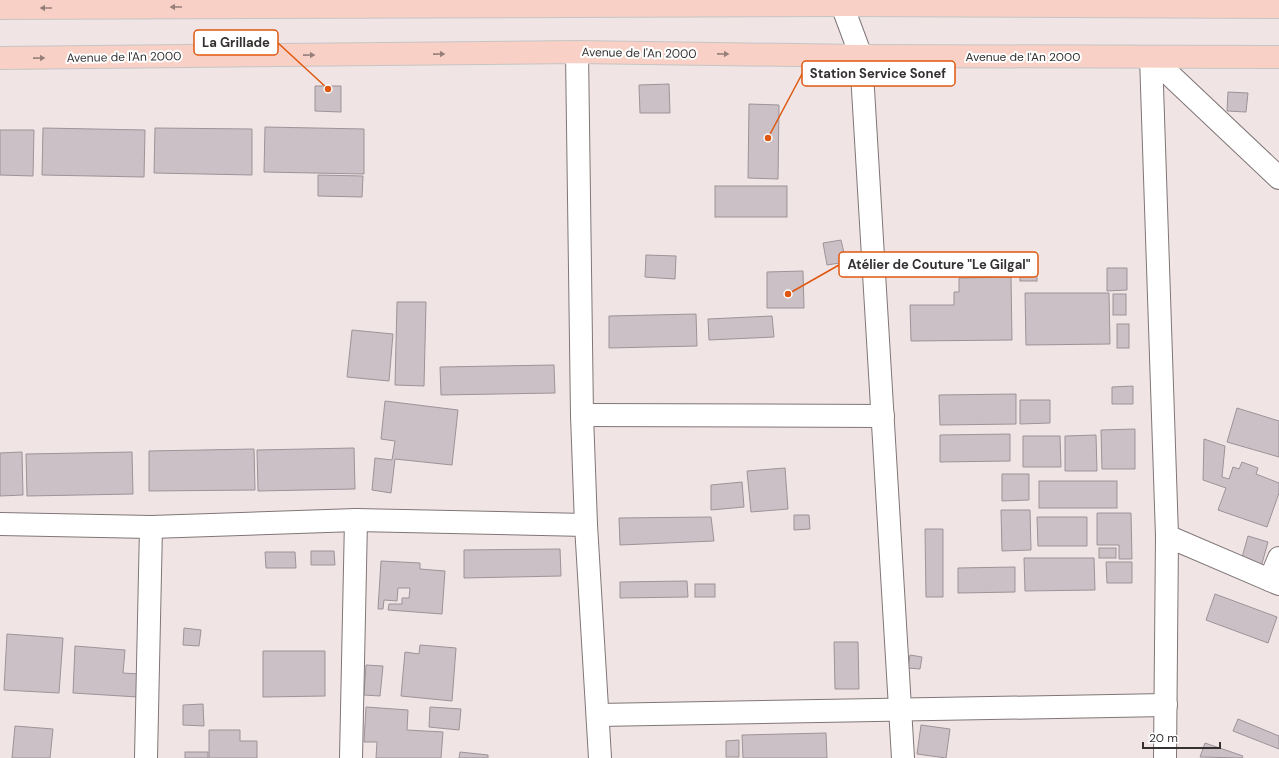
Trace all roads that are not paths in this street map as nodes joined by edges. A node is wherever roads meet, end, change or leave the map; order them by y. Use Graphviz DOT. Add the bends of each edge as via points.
graph roads {
  1 [pos="842,2"];
  2 [pos="418,3"];
  3 [pos="1165,3"];
  4 [pos="1279,7"];
  5 [pos="0,8"];
  6 [pos="577,52"];
  7 [pos="861,56"];
  8 [pos="1151,57"];
  9 [pos="1279,57"];
  10 [pos="0,58"];
  11 [pos="1279,178"];
  12 [pos="582,415"];
  13 [pos="883,416"];
  14 [pos="356,520"];
  15 [pos="0,524"];
  16 [pos="586,525"];
  17 [pos="151,527"];
  18 [pos="1167,536"];
  19 [pos="1279,558"];
  20 [pos="1274,582"];
  21 [pos="1166,705"];
  22 [pos="900,710"];
  23 [pos="598,715"];
  24 [pos="146,758"];
  25 [pos="351,758"];
  26 [pos="600,758"];
  27 [pos="903,758"];
  28 [pos="1165,758"];
  1 -- 2 [label="main road"];
  1 -- 3 [label="main road"];
  1 -- 7 [label="street"];
  2 -- 5 [label="main road, one-way"];
  3 -- 4 [label="main road"];
  6 -- 7 [label="main road, Avenue de l'An 2000, one-way"];
  10 -- 6 [label="main road, Avenue de l'An 2000, one-way"];
  6 -- 12 [label="street"];
  7 -- 8 [label="main road, Avenue de l'An 2000"];
  7 -- 13 [label="street"];
  8 -- 9 [label="main road, Avenue de l'An 2000"];
  8 -- 11 [label="street"];
  8 -- 18 [label="street"];
  12 -- 13 [label="street"];
  12 -- 16 [label="street"];
  13 -- 22 [label="street"];
  14 -- 16 [label="street"];
  14 -- 17 [label="street"];
  14 -- 25 [label="street"];
  15 -- 17 [label="street"];
  16 -- 23 [label="street"];
  17 -- 24 [label="street"];
  18 -- 20 [label="street"];
  18 -- 21 [label="street"];
  19 -- 20 [label="street"];
  21 -- 22 [label="street"];
  21 -- 28 [label="street"];
  22 -- 23 [label="street"];
  22 -- 27 [label="street"];
  23 -- 26 [label="street"];
}
